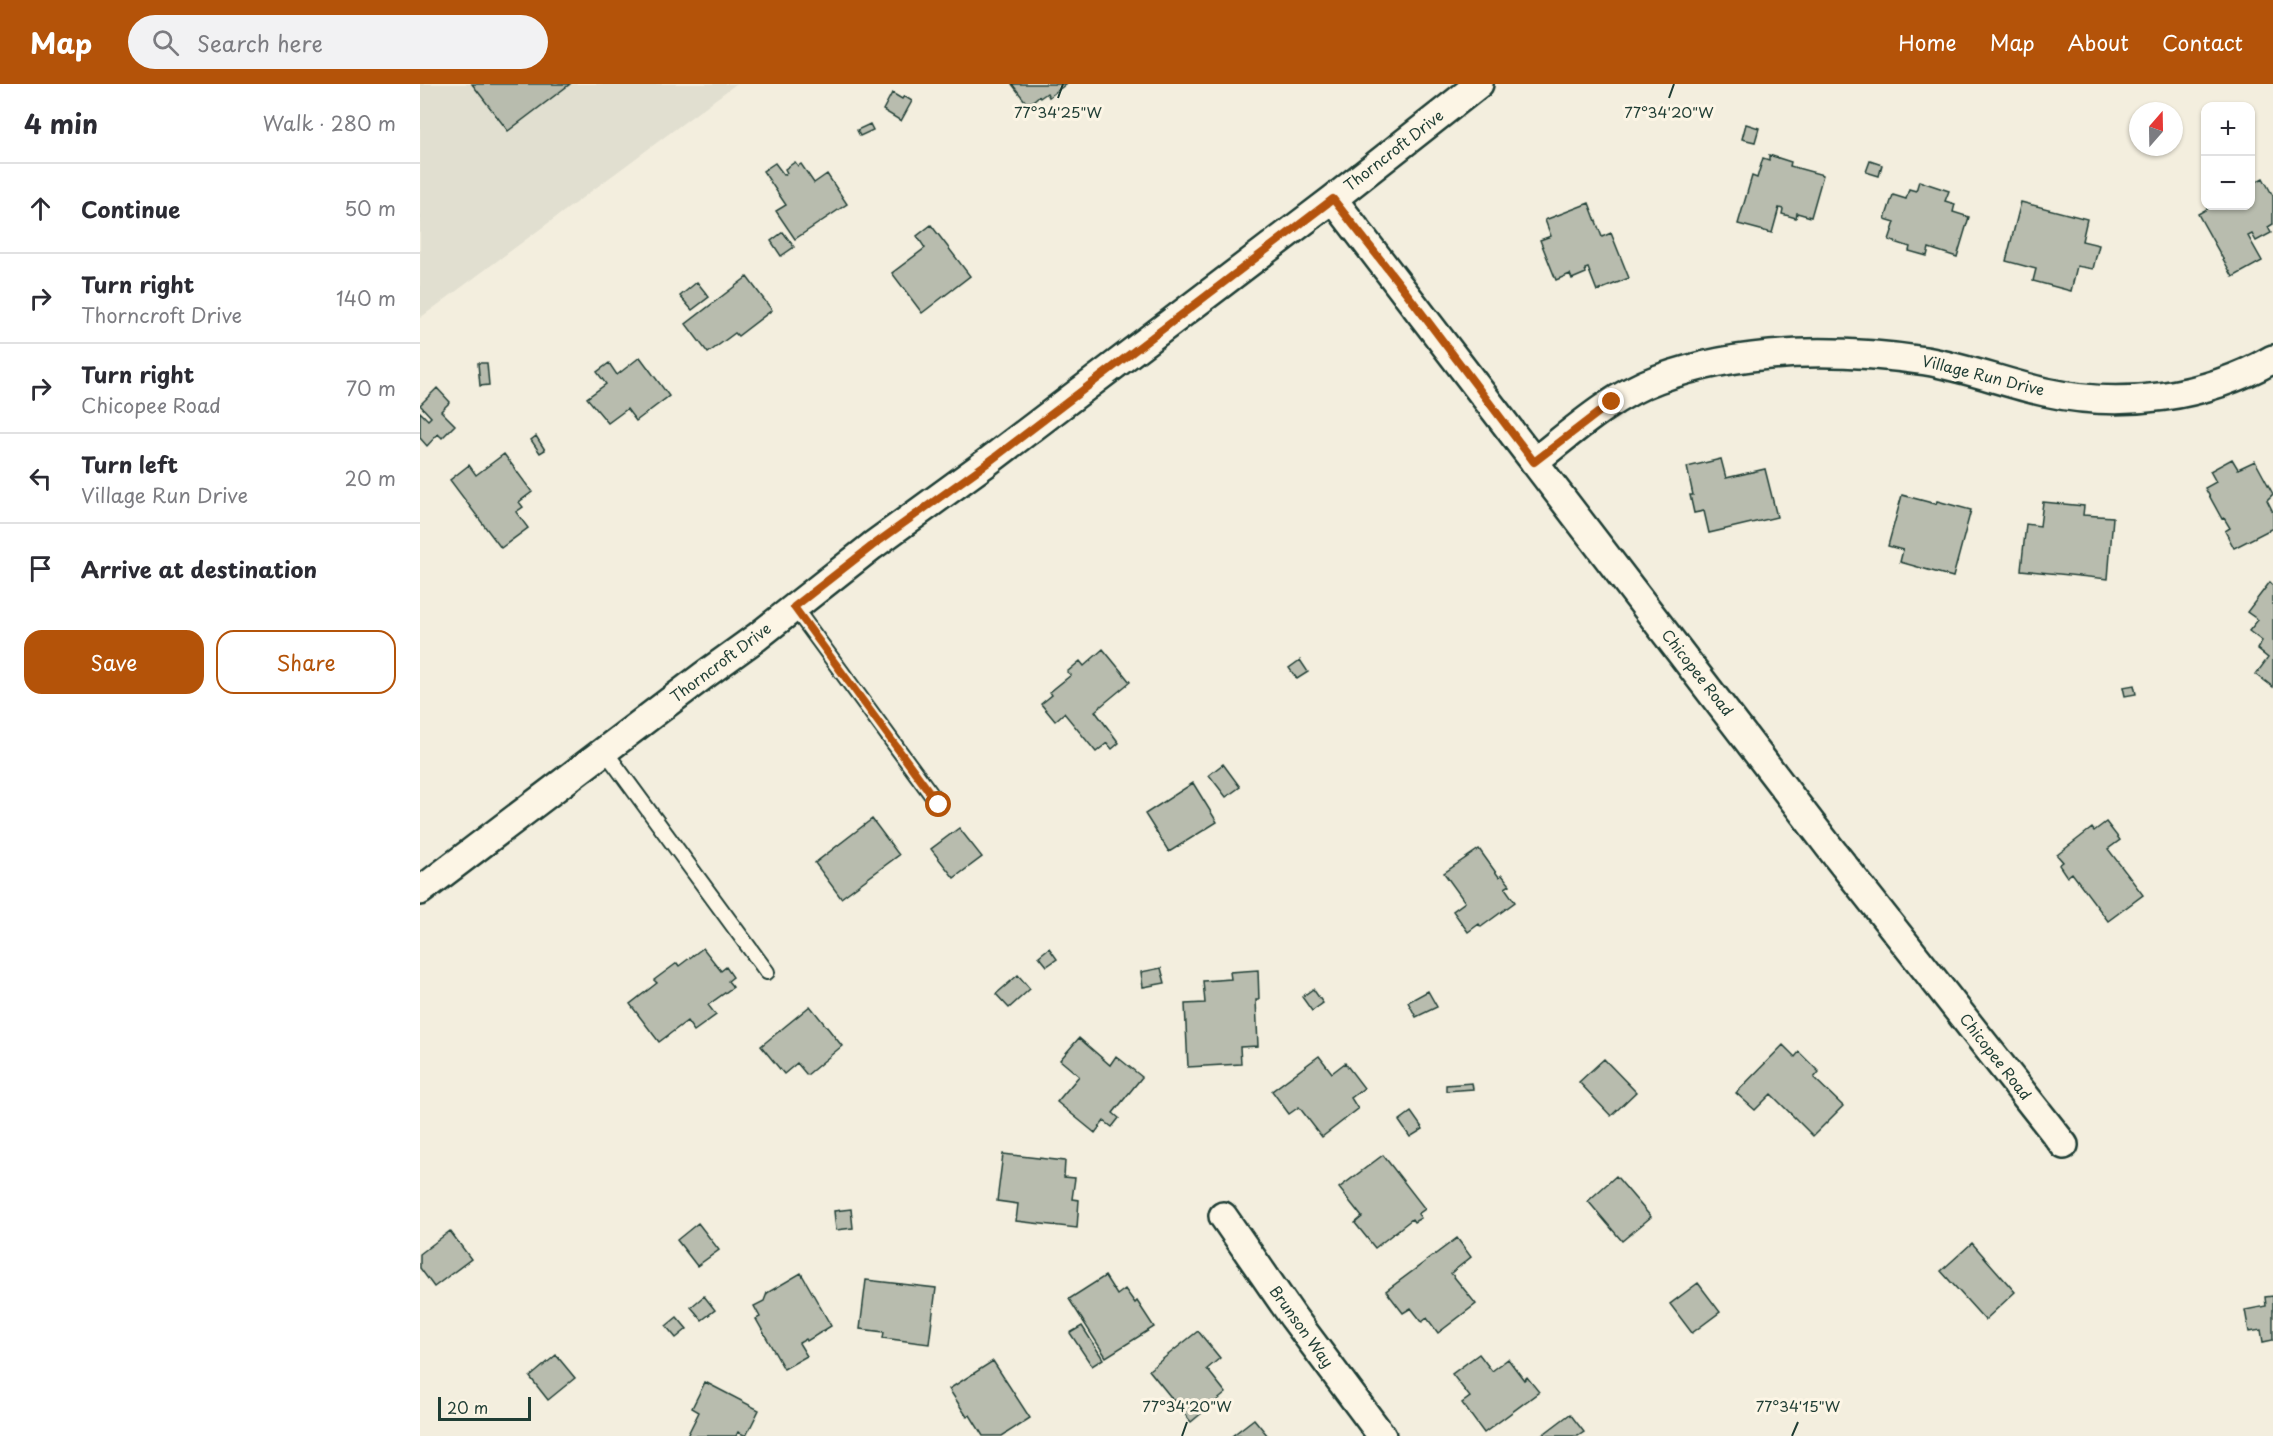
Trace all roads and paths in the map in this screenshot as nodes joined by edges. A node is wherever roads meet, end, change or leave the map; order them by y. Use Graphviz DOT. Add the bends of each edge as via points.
graph roads {
  1 [pos="1479,84"];
  2 [pos="1333,199"];
  3 [pos="2273,359"];
  4 [pos="1534,462"];
  5 [pos="794,607"];
  6 [pos="604,751"];
  7 [pos="939,805"];
  8 [pos="420,891"];
  9 [pos="768,972"];
  10 [pos="2064,1145"];
  11 [pos="1223,1216"];
  12 [pos="1382,1436"];
  1 -- 2 [label="street, Thorncroft Drive"];
  2 -- 4 [label="street, Chicopee Road"];
  2 -- 5 [label="street, Thorncroft Drive"];
  3 -- 4 [label="street, Village Run Drive" via="2200,389 2150,399 2117,400 2067,396 1927,361 1861,354 1781,353 1728,360 1657,379 1612,402"];
  4 -- 10 [label="street, Chicopee Road"];
  5 -- 6 [label="street, Thorncroft Drive"];
  5 -- 7 [label="lane"];
  6 -- 8 [label="street, Thorncroft Drive"];
  6 -- 9 [label="lane"];
  11 -- 12 [label="street, Brunson Way"];
}
